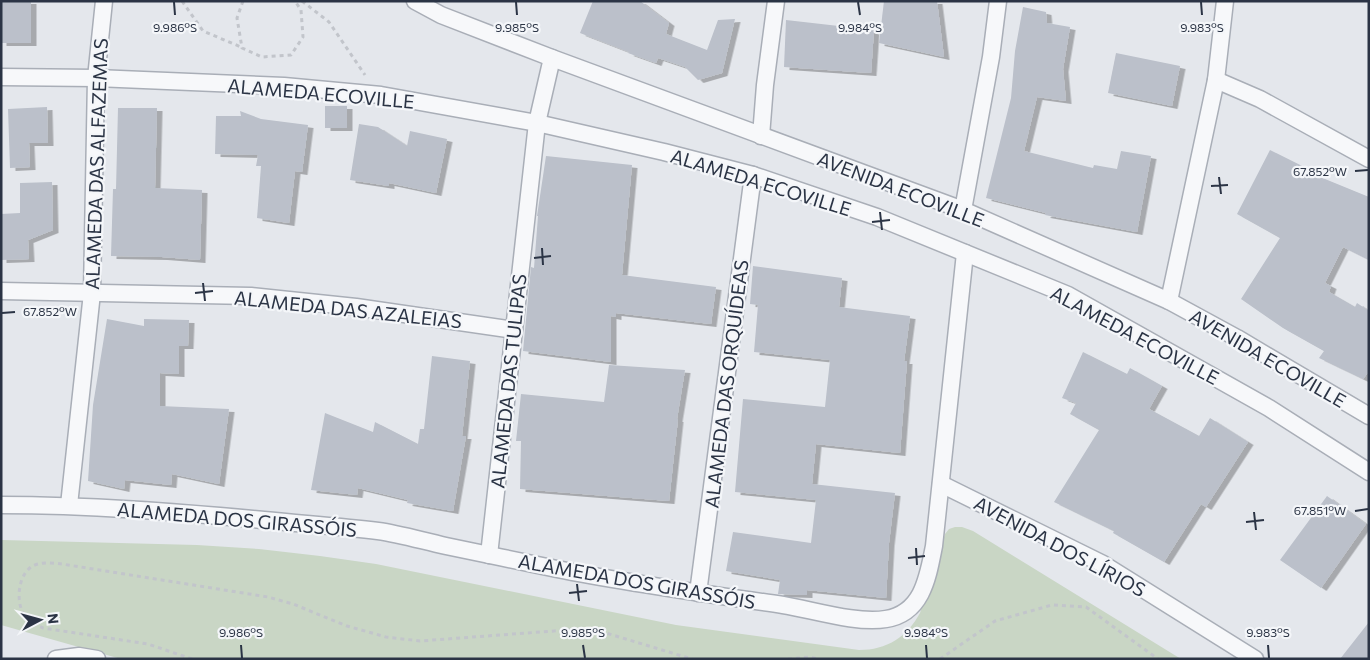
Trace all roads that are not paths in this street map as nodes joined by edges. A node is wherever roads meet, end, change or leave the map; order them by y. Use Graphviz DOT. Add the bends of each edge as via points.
graph roads {
  1 [pos="104,1"];
  2 [pos="415,1"];
  3 [pos="776,1"];
  4 [pos="998,1"];
  5 [pos="1225,1"];
  6 [pos="552,58"];
  7 [pos="1,77"];
  8 [pos="96,78"];
  9 [pos="1216,80"];
  10 [pos="537,123"];
  11 [pos="761,136"];
  12 [pos="1369,159"];
  13 [pos="753,175"];
  14 [pos="962,210"];
  15 [pos="965,253"];
  16 [pos="1,291"];
  17 [pos="92,293"];
  18 [pos="1169,301"];
  19 [pos="514,330"];
  20 [pos="1369,416"];
  21 [pos="1369,472"];
  22 [pos="941,484"];
  23 [pos="1,505"];
  24 [pos="68,505"];
  25 [pos="489,555"];
  26 [pos="698,594"];
  27 [pos="56,659"];
  28 [pos="96,659"];
  29 [pos="1255,659"];
  1 -- 8 [label="street, ALAMEDA DAS ALFAZEMAS"];
  2 -- 6 [label="street, AVENIDA ECOVILLE" via="441,15"];
  3 -- 11 [label="street"];
  4 -- 14 [label="street" via="991,57"];
  5 -- 9 [label="street"];
  6 -- 10 [label="street, ALAMEDA DAS TULIPAS"];
  6 -- 11 [label="street, AVENIDA ECOVILLE"];
  7 -- 8 [label="street, ALAMEDA ECOVILLE"];
  8 -- 10 [label="street, ALAMEDA ECOVILLE" via="284,86 381,95"];
  8 -- 17 [label="street, ALAMEDA DAS ALFAZEMAS"];
  9 -- 12 [label="street" via="1260,99"];
  9 -- 18 [label="street"];
  10 -- 13 [label="street, ALAMEDA ECOVILLE"];
  10 -- 19 [label="street, ALAMEDA DAS TULIPAS"];
  11 -- 14 [label="street, AVENIDA ECOVILLE"];
  13 -- 15 [label="street, ALAMEDA ECOVILLE" via="877,217"];
  13 -- 26 [label="street, ALAMEDA DAS ORQUÍDEAS"];
  14 -- 18 [label="street, AVENIDA ECOVILLE"];
  15 -- 21 [label="street, ALAMEDA ECOVILLE" via="1068,295 1269,408"];
  15 -- 22 [label="street, ALAMEDA DOS GIRASSÓIS"];
  16 -- 17 [label="street, ALAMEDA DAS AZALEIAS"];
  17 -- 19 [label="street, ALAMEDA DAS AZALEIAS" via="251,296 366,308"];
  17 -- 24 [label="street, ALAMEDA DAS ALFAZEMAS"];
  18 -- 20 [label="street, AVENIDA ECOVILLE"];
  19 -- 25 [label="street, ALAMEDA DAS TULIPAS"];
  22 -- 26 [label="street, ALAMEDA DOS GIRASSÓIS" via="934,546 923,591 910,608 900,614 886,619 854,618"];
  22 -- 29 [label="street, AVENIDA DOS LÍRIOS" via="1103,564"];
  23 -- 24 [label="street, ALAMEDA DOS GIRASSÓIS"];
  24 -- 25 [label="street, ALAMEDA DOS GIRASSÓIS" via="172,511 379,531"];
  25 -- 26 [label="street, ALAMEDA DOS GIRASSÓIS"];
  27 -- 28 [label="street" via="79,656"];
}
